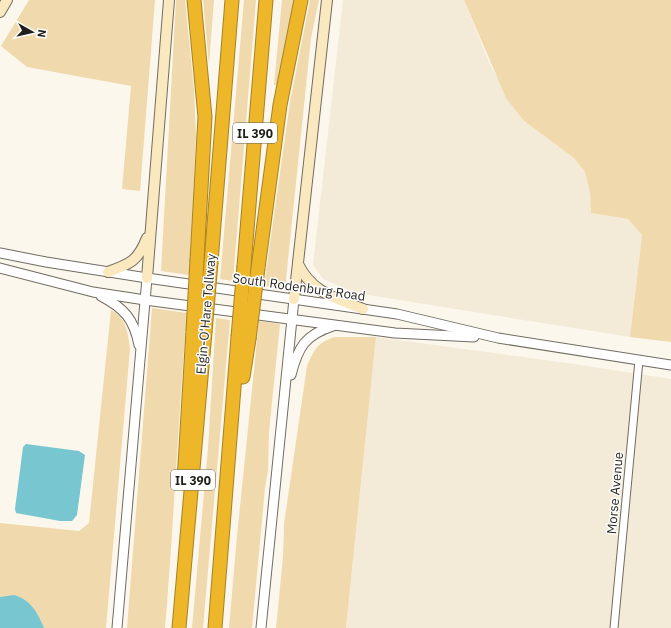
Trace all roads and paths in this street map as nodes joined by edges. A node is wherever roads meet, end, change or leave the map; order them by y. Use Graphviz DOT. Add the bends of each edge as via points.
graph roads {
  1 [pos="7,0"];
  2 [pos="169,0"];
  3 [pos="194,0"];
  4 [pos="232,0"];
  5 [pos="266,0"];
  6 [pos="301,0"];
  7 [pos="327,0"];
  8 [pos="0,12"];
  9 [pos="151,229"];
  10 [pos="0,253"];
  11 [pos="298,264"];
  12 [pos="0,268"];
  13 [pos="108,272"];
  14 [pos="147,278"];
  15 [pos="93,292"];
  16 [pos="294,299"];
  17 [pos="145,300"];
  18 [pos="363,309"];
  19 [pos="292,320"];
  20 [pos="336,325"];
  21 [pos="199,332"];
  22 [pos="243,338"];
  23 [pos="498,338"];
  24 [pos="141,356"];
  25 [pos="639,360"];
  26 [pos="671,365"];
  27 [pos="285,391"];
  28 [pos="179,623"];
  29 [pos="118,628"];
  30 [pos="215,628"];
  31 [pos="262,628"];
  32 [pos="614,628"];
  1 -- 8 [label="main road"];
  2 -- 9 [label="main road"];
  3 -- 21 [label="highway, bridge" via="205,117 197,260"];
  4 -- 21 [label="highway, Elgin-O'Hare Tollway / IL 390, bridge" via="211,262"];
  5 -- 22 [label="highway, IL 390, bridge" via="244,266"];
  6 -- 22 [label="highway, bridge" via="280,105 258,268"];
  7 -- 11 [label="main road"];
  9 -- 13 [label="main road" via="142,252 132,263"];
  9 -- 14 [label="main road"];
  10 -- 13 [label="street, South Rodenburg Road"];
  11 -- 16 [label="main road"];
  11 -- 18 [label="main road" via="304,276 326,295"];
  12 -- 15 [label="street, South Rodenburg Road"];
  13 -- 14 [label="street, South Rodenburg Road"];
  14 -- 16 [label="street, South Rodenburg Road"];
  14 -- 17 [label="street"];
  15 -- 17 [label="street, South Rodenburg Road"];
  15 -- 24 [label="street" via="128,314 137,335"];
  16 -- 18 [label="street, South Rodenburg Road"];
  16 -- 19 [label="street"];
  17 -- 19 [label="street, South Rodenburg Road"];
  17 -- 24 [label="street"];
  18 -- 23 [label="street, South Rodenburg Road" via="397,314"];
  19 -- 20 [label="street, South Rodenburg Road"];
  19 -- 27 [label="street"];
  20 -- 23 [label="street, South Rodenburg Road" via="395,333"];
  20 -- 27 [label="street" via="308,337 299,350"];
  21 -- 28 [label="highway, Elgin-O'Hare Tollway / IL 390"];
  22 -- 30 [label="highway, IL 390"];
  23 -- 25 [label="street, South Rodenburg Road"];
  24 -- 29 [label="street"];
  25 -- 26 [label="street, South Rodenburg Road"];
  25 -- 32 [label="street, Morse Avenue"];
  27 -- 31 [label="street"];
}
